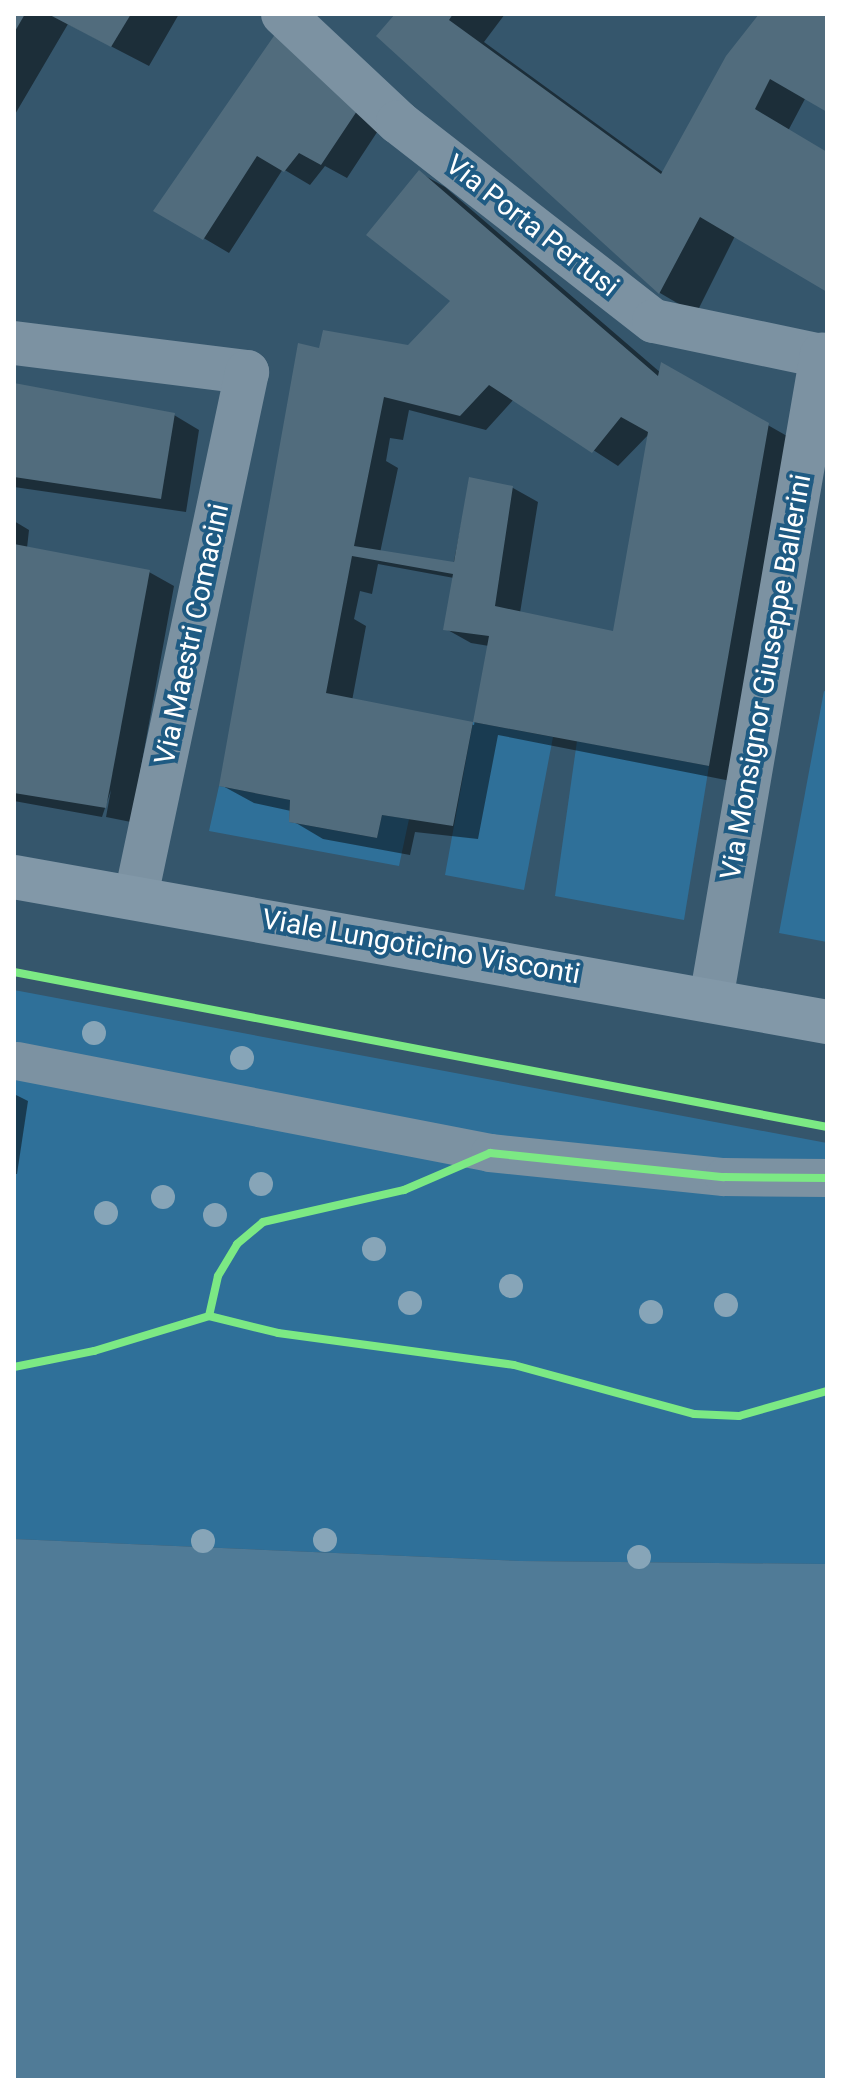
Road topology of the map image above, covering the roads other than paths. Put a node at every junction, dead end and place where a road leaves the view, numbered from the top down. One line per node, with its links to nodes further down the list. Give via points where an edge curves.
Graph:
1 (283, 14): 3 (street, Via Porta Pertusi, via 398,122 654,321)
2 (14, 343): 5 (street, Via Maestri Comacini, via 247,372)
3 (825, 356): 6 (street, Via Monsignor Giuseppe Ballerini)
4 (14, 877): 5 (main road, Viale Lungoticino Visconti)
5 (136, 896): 6 (main road, Viale Lungoticino Visconti)
6 (711, 1000): 7 (main road, Viale Lungoticino Visconti)
7 (827, 1022)
8 (17, 1061): 9 (lane, via 490,1153 724,1177)
9 (827, 1178)

